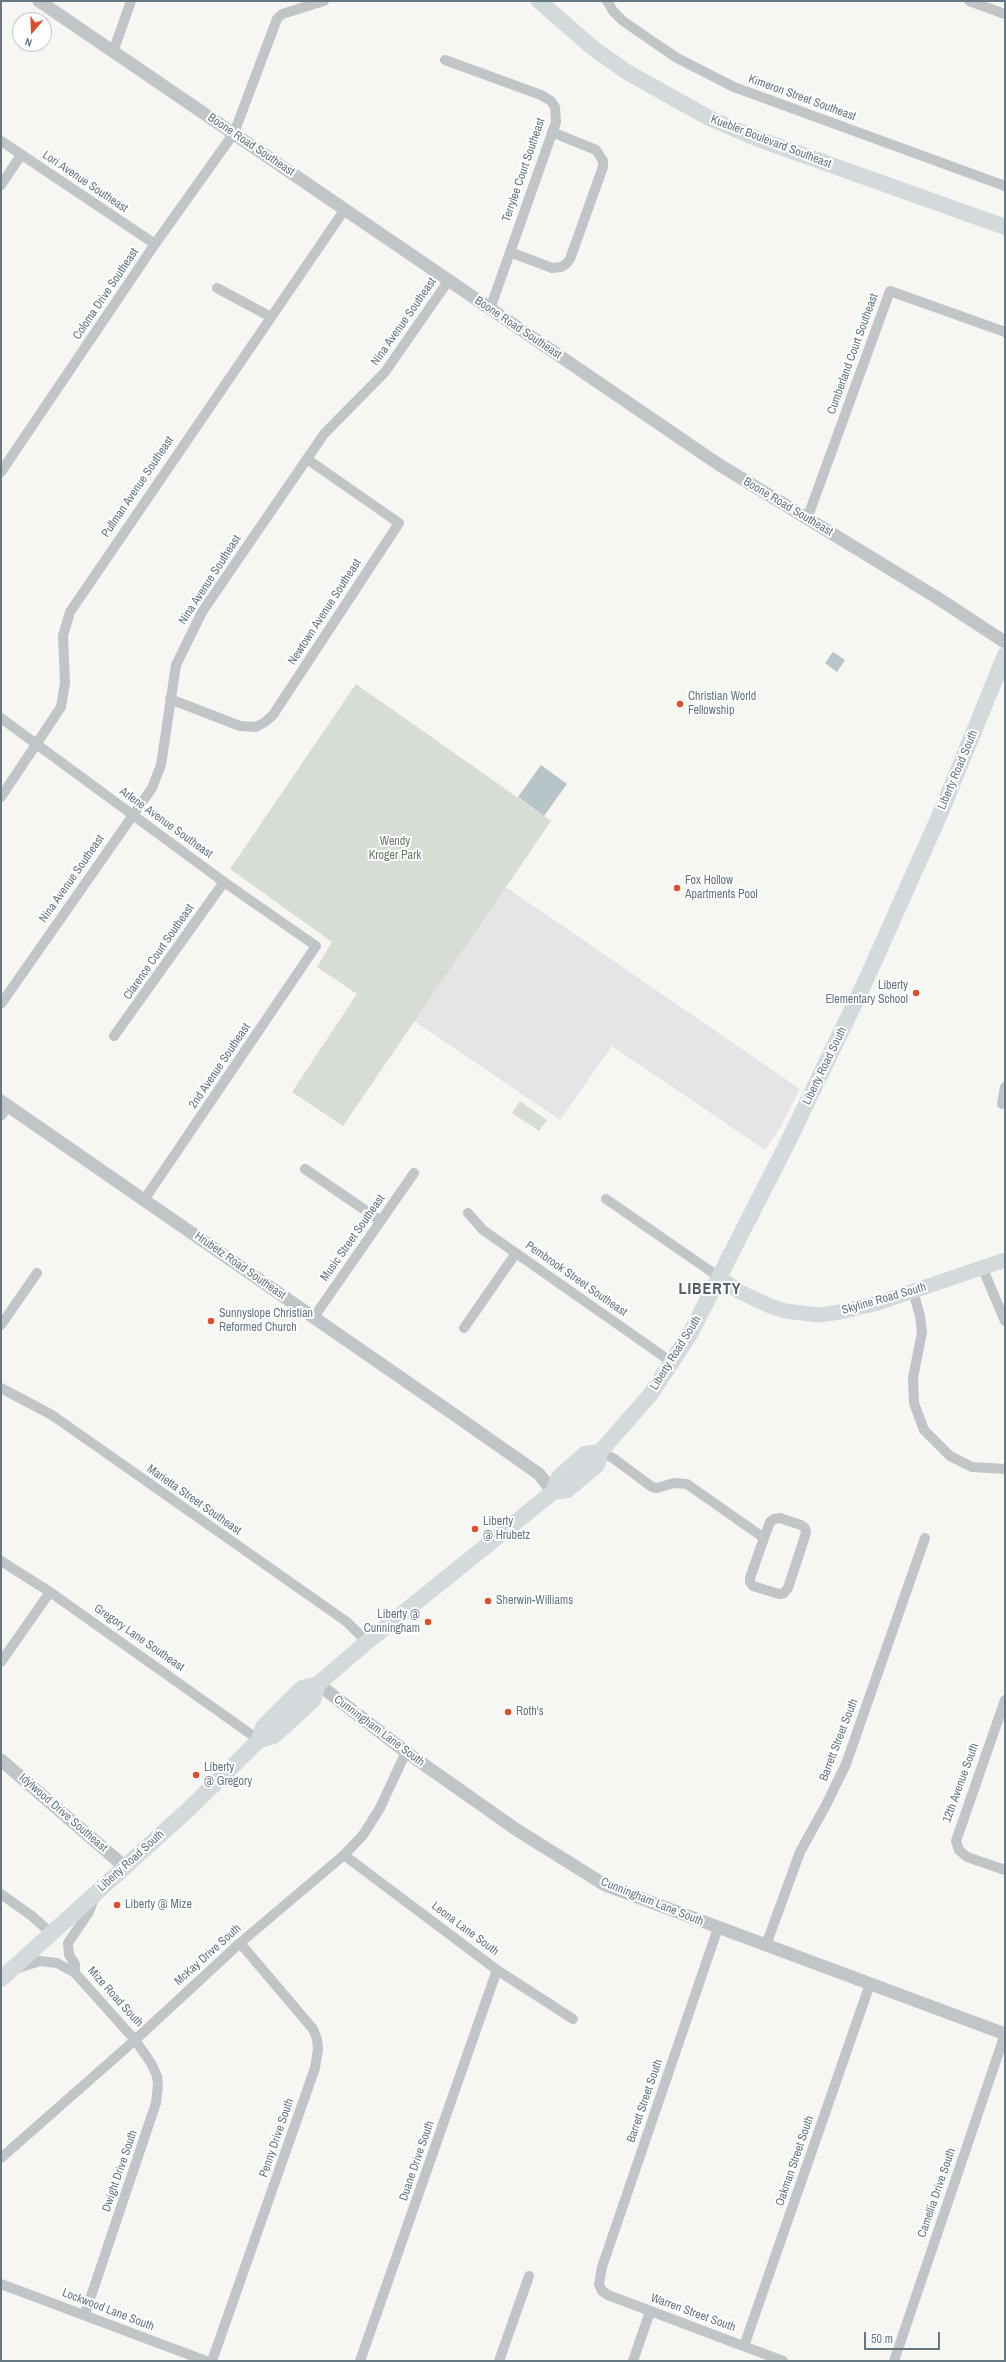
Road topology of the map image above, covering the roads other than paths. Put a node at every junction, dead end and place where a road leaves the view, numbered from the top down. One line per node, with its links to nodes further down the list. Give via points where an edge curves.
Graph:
1 (40, 1): 8 (street, Boone Road Southeast)
2 (131, 1): 8 (street)
3 (324, 1): 11 (street, Coloma Drive Southeast, via 282,14 277,19)
4 (539, 1): 17 (main road, Kuebler Boulevard Southeast, via 593,48 626,72 710,118 758,139)
5 (969, 1): 7 (street)
6 (607, 2): 15 (street, Kimeron Street Southeast, via 623,20 652,41 695,68 734,87)
7 (1005, 14)
8 (113, 52): 11 (street, Boone Road Southeast)
9 (445, 60): 10 (street, Terrylee Court Southeast, via 551,101 556,114)
10 (552, 132): 19 (street, Terrylee Court Southeast); 19 (street, via 596,150 603,160 603,167 566,264 552,268)
11 (234, 133): 16 (street, Boone Road Southeast); 18 (street, Coloma Drive Southeast)
12 (1, 141): 13 (street, Lori Avenue Southeast)
13 (21, 155): 14 (street); 18 (street, Lori Avenue Southeast)
14 (1, 185)
15 (1005, 186)
16 (345, 209): 20 (street, Boone Road Southeast); 23 (street, Pullman Avenue Southeast)
17 (1005, 227)
18 (155, 244): 26 (street, Coloma Drive Southeast)
19 (510, 252): 22 (street, Terrylee Court Southeast)
20 (449, 280): 22 (street, Boone Road Southeast); 25 (street, Nina Avenue Southeast, via 385,372 324,434)
21 (217, 288): 23 (street)
22 (490, 309): 27 (street, Boone Road Southeast, via 718,464)
23 (271, 317): 32 (street, Pullman Avenue Southeast, via 70,612 63,636 65,693 61,707)
24 (1005, 332): 27 (street, Cumberland Court Southeast, via 890,290)
25 (307, 459): 30 (street, Nina Avenue Southeast, via 193,626 176,665); 30 (street, Newtown Avenue Southeast, via 399,523 273,714 265,722 256,727 240,726)
26 (1, 472)
27 (807, 519): 28 (street, Boone Road Southeast)
28 (1005, 642)
29 (1005, 655): 52 (main road, Liberty Road South, via 935,825 865,982)
30 (170, 699): 34 (street, Nina Avenue Southeast, via 161,765 152,788)
31 (1, 718): 32 (street, Arlene Avenue Southeast)
32 (38, 746): 33 (street, Pullman Avenue Southeast); 34 (street, Arlene Avenue Southeast)
33 (1, 797)
34 (133, 814): 35 (street, Arlene Avenue Southeast); 37 (street, Nina Avenue Southeast)
35 (224, 882): 36 (street, Arlene Avenue Southeast); 38 (street, Clarence Court Southeast)
36 (316, 946): 44 (street, 2nd Avenue Southeast)
37 (1, 1004)
38 (114, 1036)
39 (1005, 1087): 40 (street)
40 (1002, 1104)
41 (3, 1108): 44 (street, Hrubetz Road Southeast)
42 (305, 1169): 47 (street)
43 (414, 1173): 47 (street, Music Street Southeast)
44 (144, 1200): 54 (street, Hrubetz Road Southeast)
45 (606, 1200): 52 (street)
46 (468, 1213): 48 (street, Pembrook Street Southeast, via 483,1230)
47 (381, 1221): 54 (street, Music Street Southeast)
48 (516, 1253): 57 (street); 58 (street, Pembrook Street Southeast)
49 (1005, 1260): 50 (main road, Skyline Road South)
50 (982, 1267): 53 (main road, Skyline Road South); 55 (street)
51 (37, 1273): 56 (street)
52 (719, 1277): 53 (main road, Skyline Road South, via 740,1292 770,1306 805,1314 840,1312); 58 (main road, Liberty Road South)
53 (913, 1291): 61 (street, via 922,1332 913,1378 914,1403 924,1430 950,1456 972,1466)
54 (314, 1317): 62 (street, Hrubetz Road Southeast, via 539,1474)
55 (1005, 1321)
56 (1, 1325)
57 (464, 1328)
58 (673, 1364): 60 (main road, Liberty Road South, via 639,1410)
59 (1, 1388): 67 (street, Marietta Street Southeast, via 58,1420 347,1622)
60 (600, 1452): 62 (main road, Liberty Road South, via 586,1454 580,1458 558,1477); 63 (street, via 613,1458 652,1487 657,1488 674,1482 687,1484)
61 (1005, 1469)
62 (553, 1492): 67 (main road, Liberty Road South)
63 (764, 1538): 63 (street, via 750,1582 753,1586 779,1594 784,1593 788,1588 806,1533 805,1528 780,1518 774,1519 770,1522)
64 (925, 1538): 82 (street, Barrett Street South, via 846,1764 800,1852)
65 (1, 1561): 66 (street, Gregory Lane Southeast)
66 (50, 1592): 68 (street); 71 (street, Gregory Lane Southeast)
67 (366, 1642): 69 (main road, Liberty Road South)
68 (1, 1662)
69 (318, 1684): 71 (main road, Liberty Road South, via 302,1688 263,1727); 72 (street, Cunningham Lane South)
70 (1005, 1700): 76 (street, 12th Avenue South, via 956,1841 959,1850 967,1857)
71 (259, 1740): 75 (main road, Liberty Road South)
72 (406, 1752): 74 (street, McKay Drive South, via 380,1808 363,1835); 79 (street, Cunningham Lane South, via 585,1874 627,1894)
73 (1, 1760): 75 (street, Idylwood Drive Southeast)
74 (344, 1855): 81 (street, McKay Drive South); 83 (street, Leona Lane South)
75 (125, 1867): 78 (main road, Liberty Road South)
76 (1005, 1870)
77 (1, 1894): 80 (street)
78 (95, 1894): 80 (main road, Liberty Road South); 84 (street, Mize Road South, via 89,1912 68,1942)
79 (718, 1928): 82 (street, Cunningham Lane South); 93 (street, Barrett Street South)
80 (51, 1933): 85 (main road, Liberty Road South)
81 (240, 1943): 89 (street, McKay Drive South); 99 (street, Penny Drive South, via 312,2028 317,2038 318,2049 315,2068)
82 (766, 1946): 86 (street, Cunningham Lane South)
83 (497, 1970): 87 (street, Leona Lane South); 100 (street, Duane Drive South)
84 (75, 1973): 85 (street, Mize Road South, via 57,1963 40,1962); 89 (street, Mize Road South)
85 (6, 1975)
86 (870, 1984): 88 (street, Cunningham Lane South); 96 (street, Oakman Street South)
87 (573, 2019)
88 (1005, 2034): 104 (street, Camellia Drive South)
89 (135, 2040): 90 (street, McKay Drive South); 95 (street, Dwight Drive South, via 157,2076 158,2095)
90 (1, 2158)
91 (528, 2276): 101 (street)
92 (1, 2284): 95 (street, Lockwood Lane South)
93 (598, 2284): 94 (street, Warren Street South, via 608,2295)
94 (650, 2312): 96 (street, Warren Street South); 102 (street)
95 (85, 2314): 98 (street, Lockwood Lane South)
96 (744, 2346): 97 (street, Warren Street South)
97 (772, 2359): 103 (street, Warren Street South)
98 (206, 2361)
99 (212, 2361)
100 (360, 2361)
101 (499, 2361)
102 (633, 2361)
103 (783, 2361)
104 (894, 2361)

